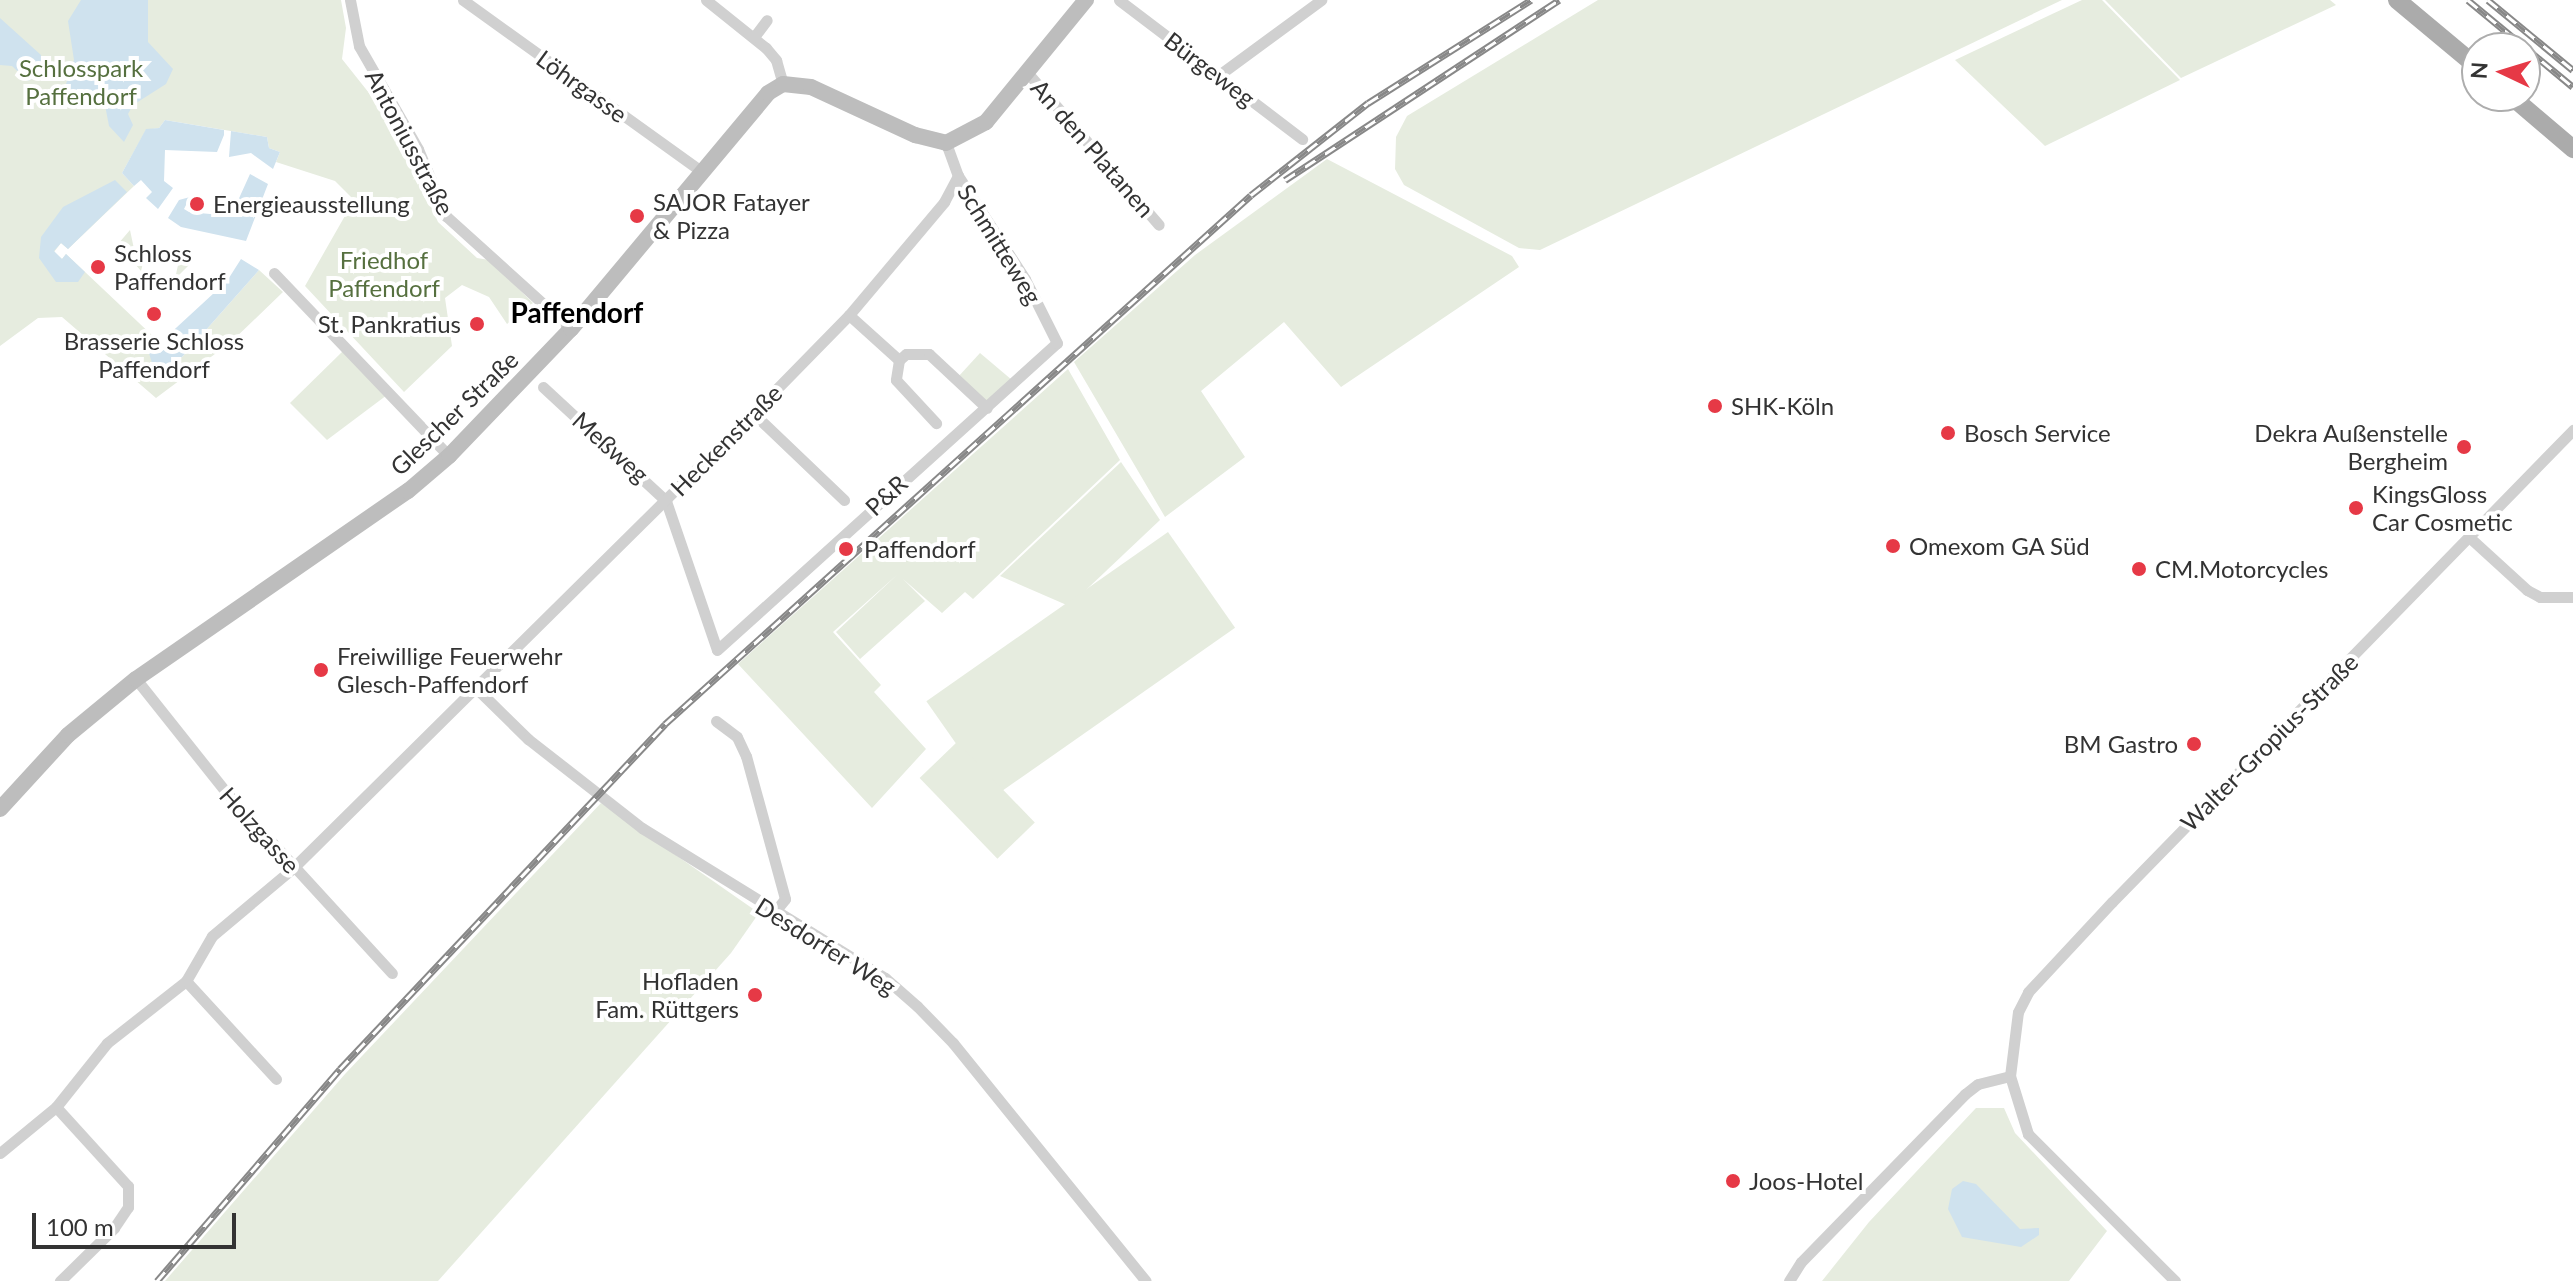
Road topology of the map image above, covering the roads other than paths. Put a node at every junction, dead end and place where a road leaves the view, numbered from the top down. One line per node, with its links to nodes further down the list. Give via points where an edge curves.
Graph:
1 (350, 0): 23 (street, Antoniusstraße, via 359,46 418,149 446,216)
2 (463, 0): 18 (street, Löhrgasse)
3 (706, 0): 9 (street)
4 (1086, 0): 11 (street)
5 (1119, 0): 12 (street, Bürgeweg)
6 (1321, 0): 12 (street)
7 (2397, 0): 10 (main road)
8 (767, 20): 9 (street)
9 (754, 37): 13 (street, via 776,60)
10 (2461, 54)
11 (1026, 71): 16 (street, via 986,122); 20 (street, An den Platanen)
12 (1219, 75): 15 (street, Bürgeweg)
13 (783, 84): 16 (street, via 811,87 923,139); 18 (street, Glescher Straße, via 768,93)
14 (2530, 112): 17 (main road)
15 (1302, 139)
16 (946, 143): 19 (street, Schmitteweg)
17 (2573, 149)
18 (701, 171): 23 (street, Glescher Straße)
19 (958, 176): 22 (street, Heckenstraße, via 944,202); 24 (street, Schmitteweg, via 1017,267)
20 (1159, 225)
21 (274, 273): 31 (street)
22 (849, 315): 25 (street); 28 (street, Heckenstraße)
23 (571, 329): 31 (street, Glescher Straße)
24 (1057, 343): 27 (street, P&R)
25 (899, 360): 27 (street, via 906,354 929,354); 29 (street, via 896,380)
26 (543, 387): 33 (street, Meßweg)
27 (987, 408): 36 (street, P&R)
28 (753, 413): 32 (street); 33 (street, Heckenstraße)
29 (936, 423)
30 (2573, 430): 34 (street, Walter-Gropius-Straße)
31 (449, 456): 37 (street, Glescher Straße, via 408,491)
32 (844, 500)
33 (666, 501): 36 (street, Meßweg); 38 (street, Heckenstraße)
34 (2469, 537): 35 (street, via 2527,590 2540,597); 45 (street, Walter-Gropius-Straße, via 2028,992 2011,1035)
35 (2573, 597)
36 (717, 650)
37 (136, 679): 40 (street, Glescher Straße, via 68,735); 41 (street, Holzgasse)
38 (474, 686): 41 (street, Heckenstraße); 42 (street, Desdorfer Weg, via 528,739 598,794)
39 (716, 721): 42 (street, via 737,737 746,756 785,899)
40 (0, 809)
41 (293, 868): 43 (street, Holzgasse); 44 (street, Heckenstraße, via 212,936)
42 (773, 914): 50 (street, Desdorfer Weg, via 885,978 917,1006)
43 (392, 973)
44 (186, 981): 46 (street); 47 (street, Heckenstraße, via 107,1043)
45 (2010, 1076): 51 (street, via 1978,1084 1965,1094 1801,1262); 52 (street, Walter-Gropius-Straße, via 2019,1115 2041,1152)
46 (276, 1079)
47 (56, 1107): 48 (street, Heckenstraße); 49 (street, via 128,1186 128,1207 114,1228)
48 (0, 1153)
49 (60, 1281)
50 (1146, 1281)
51 (1789, 1281)
52 (2175, 1281)

